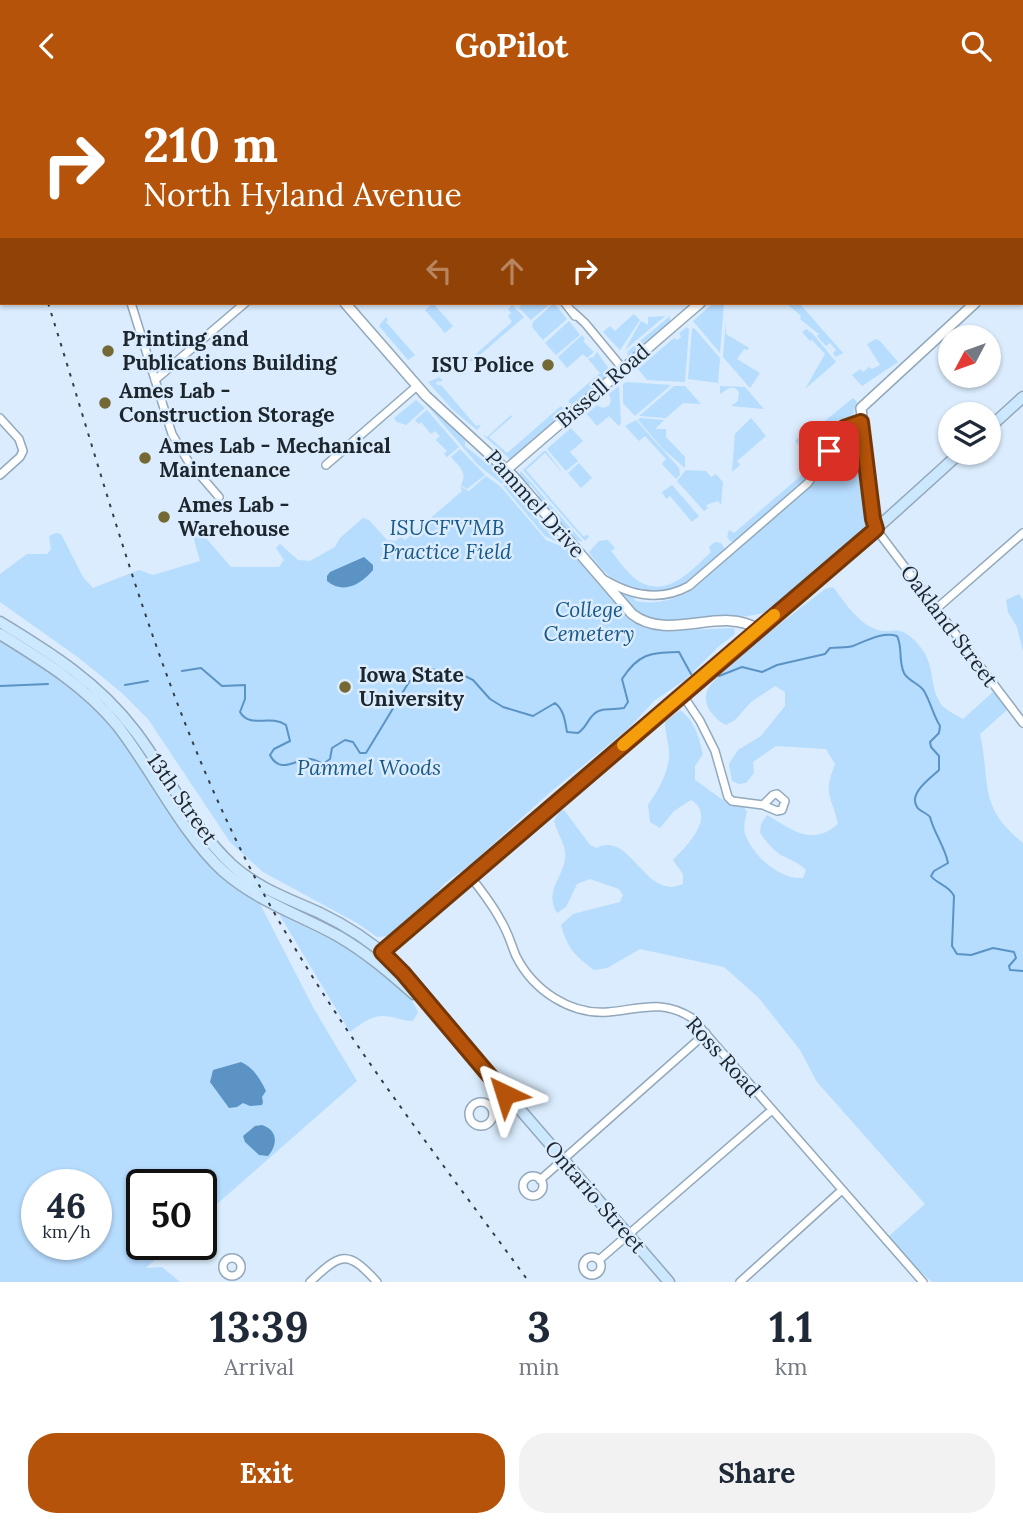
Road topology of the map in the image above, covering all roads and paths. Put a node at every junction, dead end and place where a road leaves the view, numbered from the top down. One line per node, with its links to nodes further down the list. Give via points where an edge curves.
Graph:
1 (132, 305): 8 (street)
2 (243, 305): 8 (street)
3 (347, 305): 9 (street, Pammel Drive)
4 (567, 305): 7 (street)
5 (698, 305): 7 (street, Bissell Road)
6 (973, 305): 13 (street, via 864,405)
7 (623, 369): 16 (street, Bissell Road)
8 (155, 380): 18 (street, via 176,442)
9 (417, 386): 14 (street); 16 (street, Pammel Drive)
10 (1023, 397): 11 (main road)
11 (1001, 417)
12 (0, 418): 17 (street, via 19,439 23,451)
13 (861, 422): 19 (street); 21 (street, via 844,428 808,483 689,586 667,595 637,594)
14 (326, 465)
15 (947, 465): 19 (main road)
16 (506, 470): 21 (street, Pammel Drive)
17 (0, 475)
18 (219, 497)
19 (876, 529): 22 (street, Oakland Street); 24 (main road)
20 (1023, 533): 22 (street)
21 (598, 576): 24 (street, Pammel Drive, via 632,614 647,622 676,625 741,620)
22 (936, 609): 27 (street, Oakland Street)
23 (0, 622): 30 (main road, 13th Street, via 72,668 111,703 231,865 258,885 334,921)
24 (758, 629): 26 (main road)
25 (0, 634): 30 (main road, 13th Street, via 76,684 104,711 224,872 253,893)
26 (682, 694): 28 (street, via 715,751 727,797); 29 (main road)
27 (1023, 723)
28 (763, 805)
29 (470, 876): 30 (main road); 31 (street, Ross Road, via 502,921 521,964 548,994 572,1008 594,1012 671,1008 692,1018)
30 (378, 956): 32 (main road, Ontario Street, via 403,973)
31 (706, 1033): 34 (street, Ross Road); 35 (street)
32 (505, 1094): 33 (street); 35 (main road, Ontario Street)
33 (491, 1107)
34 (772, 1110): 37 (street, Ross Road); 38 (street)
35 (563, 1160): 36 (street); 38 (main road, Ontario Street)
36 (540, 1180)
37 (842, 1191): 41 (street, Ross Road); 46 (street)
38 (628, 1235): 39 (street); 45 (main road, Ontario Street)
39 (599, 1261)
40 (239, 1274): 42 (street)
41 (916, 1280)
42 (247, 1282)
43 (310, 1282): 44 (street, via 334,1260 343,1258 362,1265)
44 (377, 1282)
45 (669, 1282)
46 (740, 1282)

